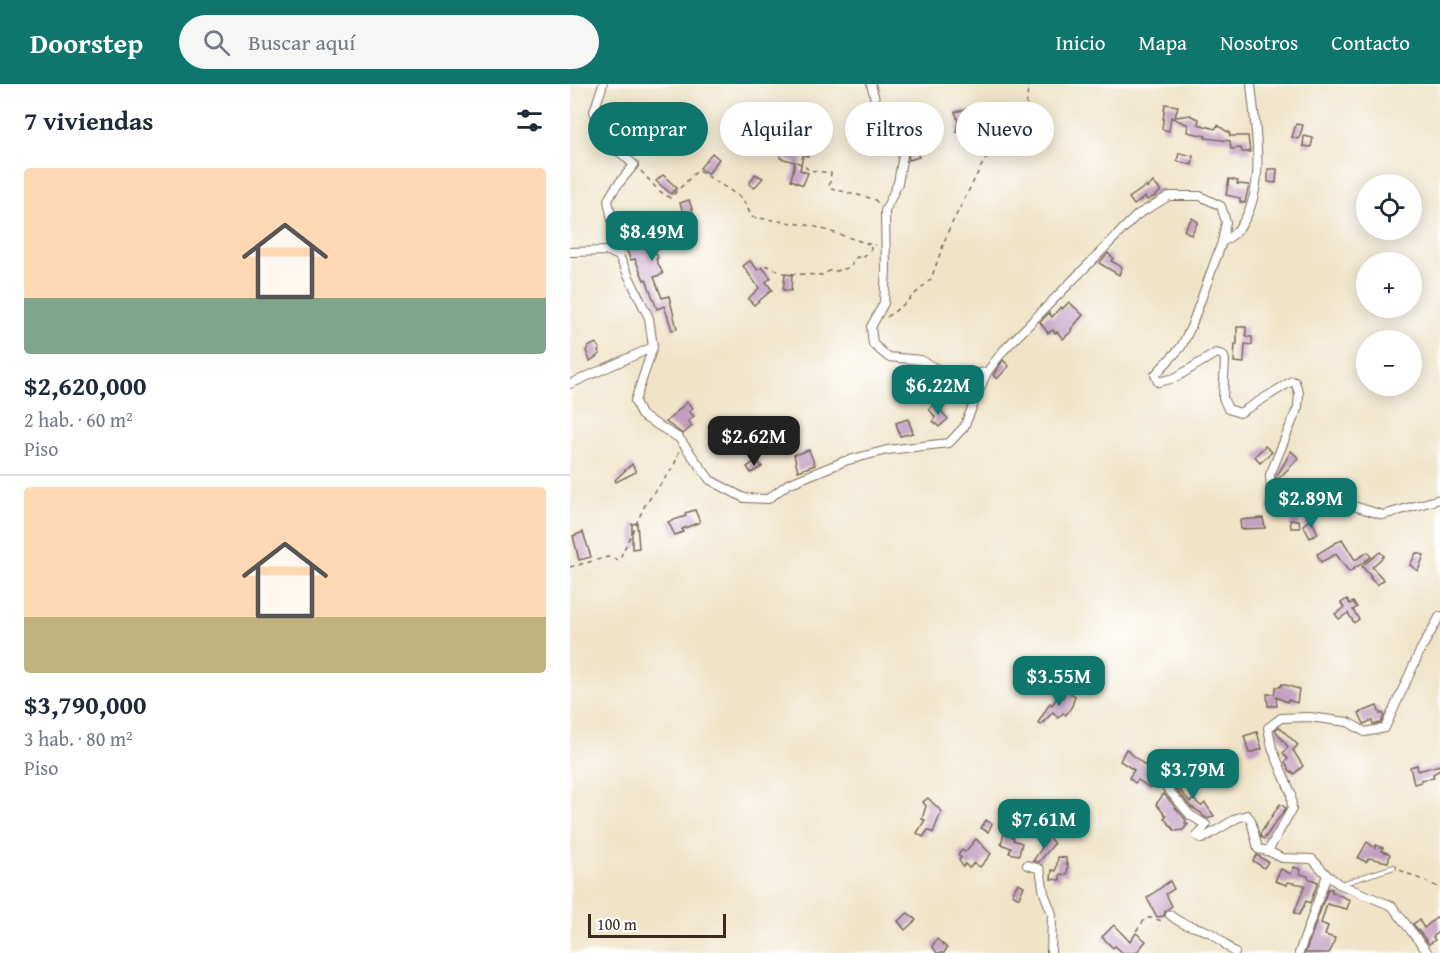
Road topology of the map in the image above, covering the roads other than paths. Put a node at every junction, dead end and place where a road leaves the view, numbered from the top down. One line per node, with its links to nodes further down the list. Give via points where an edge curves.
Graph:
1 (603, 84): 6 (street, via 594,111 602,145 621,153 634,165 608,200)
2 (871, 84): 8 (street, via 880,118 903,155 898,183 885,211 884,303 871,327 873,344 888,357 921,360 951,377)
3 (1251, 84): 4 (street, via 1257,189 1236,232)
4 (1222, 242): 8 (street, via 1226,222 1221,206 1200,196 1169,196 1137,214 1002,351); 10 (street, via 1191,327 1181,347 1155,375 1158,382 1174,378 1216,353 1226,360 1223,398 1228,409 1240,413 1295,382 1298,407 1270,475 1271,489 1279,496 1318,495 1383,515)
5 (570, 252): 6 (street, via 608,251)
6 (619, 256): 7 (street, via 649,318)
7 (653, 346): 8 (street, via 635,401 641,415 679,438 710,480 744,498 768,499 788,484 845,461 887,450 950,443 964,427); 9 (street)
8 (987, 372)
9 (570, 384)
10 (1440, 499)
11 (1440, 616): 13 (street, via 1384,728 1365,732 1348,722 1309,717 1281,718 1268,728 1291,793 1292,809)
12 (1155, 774): 13 (street, via 1190,815 1206,825 1197,836 1202,840 1246,815 1251,820 1258,849)
13 (1268, 851): 16 (street, via 1282,858 1311,859)
14 (1027, 864): 19 (street, via 1040,869 1052,914)
15 (1394, 867): 17 (lane)
16 (1327, 875): 17 (street); 21 (street)
17 (1339, 884): 22 (street, via 1392,906)
18 (1170, 915): 20 (street, via 1179,923 1212,933)
19 (1051, 953)
20 (1235, 953)
21 (1299, 953)
22 (1428, 953)

